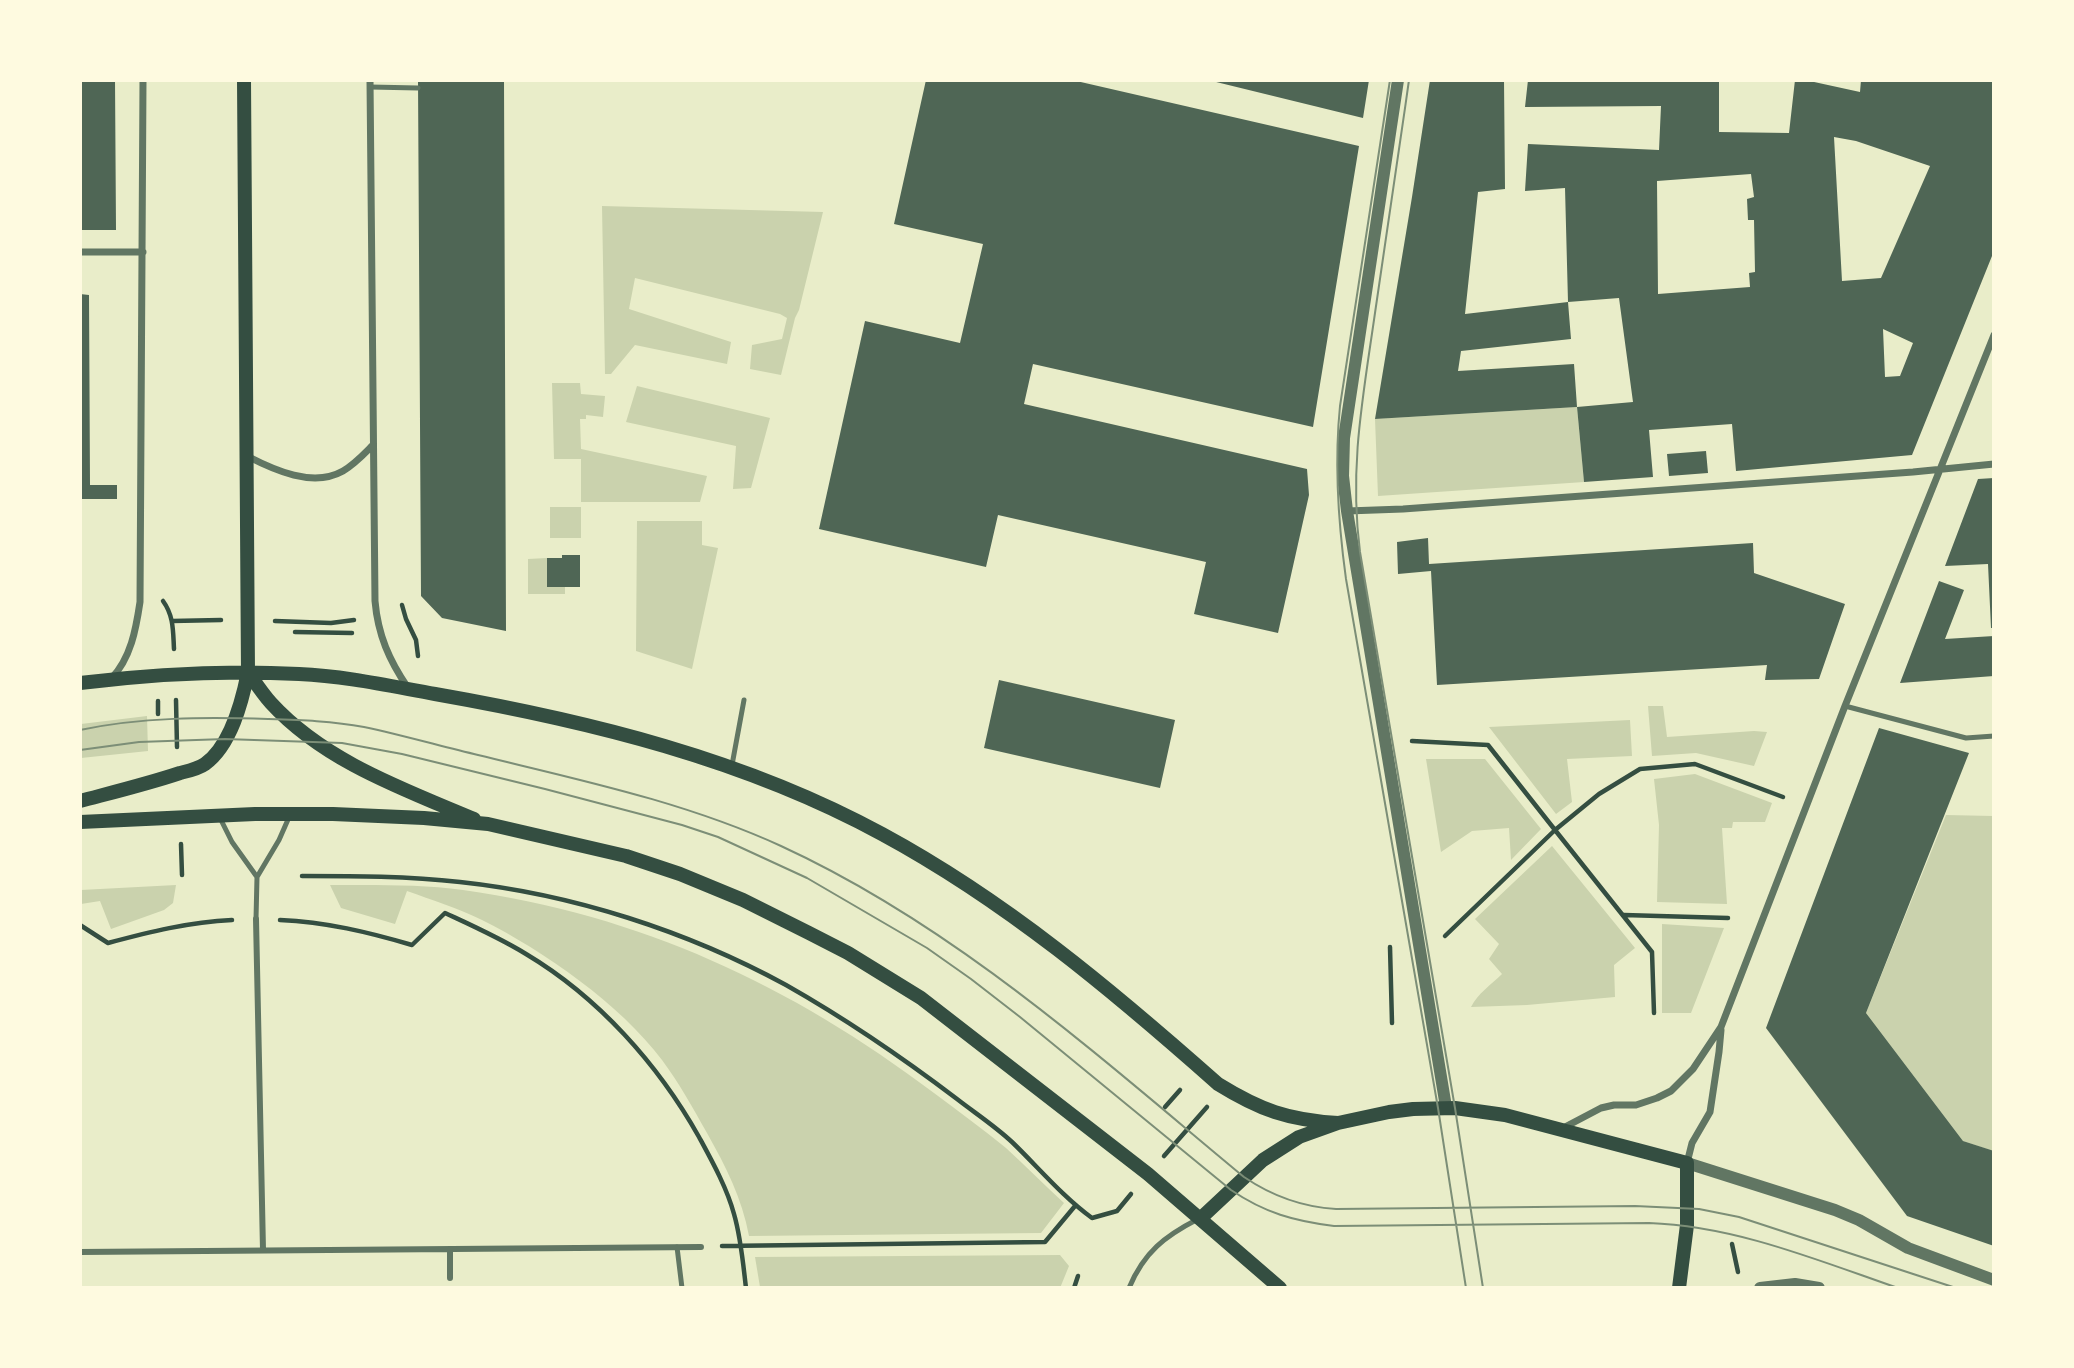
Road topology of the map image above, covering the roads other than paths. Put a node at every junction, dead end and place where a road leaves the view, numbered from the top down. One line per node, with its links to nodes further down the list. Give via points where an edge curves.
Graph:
1 (143, 80): 6 (street)
2 (244, 80): 10 (main road)
3 (1398, 80): 13 (street, via 1344,438)
4 (370, 84): 5 (lane); 9 (street)
5 (418, 88)
6 (143, 252): 7 (street); 15 (street, via 140,602 128,654)
7 (80, 253)
8 (1993, 335): 12 (street)
9 (373, 445): 10 (street, via 355,463 326,476 283,473); 17 (street, via 377,615 388,655)
10 (247, 456): 14 (main road)
11 (1993, 464): 12 (street)
12 (1940, 469): 13 (street); 19 (street)
13 (1346, 511): 30 (street)
14 (248, 672): 15 (main road); 17 (main road, via 329,676); 22 (main road, via 236,718 207,762 161,780); 26 (main road, via 288,720 342,759)
15 (111, 679): 16 (main road)
16 (80, 683)
17 (408, 689): 21 (main road, via 590,726)
18 (744, 700): 21 (lane)
19 (1844, 706): 20 (lane, via 1966,738); 29 (street)
20 (1993, 736)
21 (731, 768): 31 (main road, via 845,815 960,880 1067,956 1224,1087 1247,1101 1278,1114)
22 (80, 801)
23 (290, 815): 24 (main road); 26 (main road, via 401,816); 27 (lane)
24 (218, 816): 25 (main road); 27 (lane)
25 (80, 822)
26 (488, 824): 34 (main road, via 625,856 680,874 778,916 848,953 921,998)
27 (257, 877): 28 (lane)
28 (256, 919): 38 (street)
29 (1721, 1027): 32 (street, via 1693,1069 1671,1091 1636,1105 1601,1108); 33 (street, via 1710,1112 1692,1143)
30 (1446, 1107): 31 (main road, via 1389,1112); 32 (main road)
31 (1338, 1124): 34 (main road, via 1299,1137 1267,1156)
32 (1560, 1129): 33 (main road)
33 (1687, 1163): 41 (street, via 1826,1207 1908,1248); 46 (main road, via 1687,1225)
34 (1201, 1218): 44 (lane, via 1154,1248); 45 (main road)
35 (677, 1247): 36 (street); 37 (street); 43 (lane)
36 (701, 1247)
37 (450, 1249): 38 (street); 40 (street)
38 (263, 1250): 39 (street)
39 (80, 1252)
40 (450, 1278): 42 (lane)
41 (1993, 1280)
42 (450, 1287)
43 (682, 1287)
44 (1129, 1287)
45 (1280, 1287)
46 (1679, 1287)
47 (1760, 1287): 48 (street)
48 (1815, 1287)

